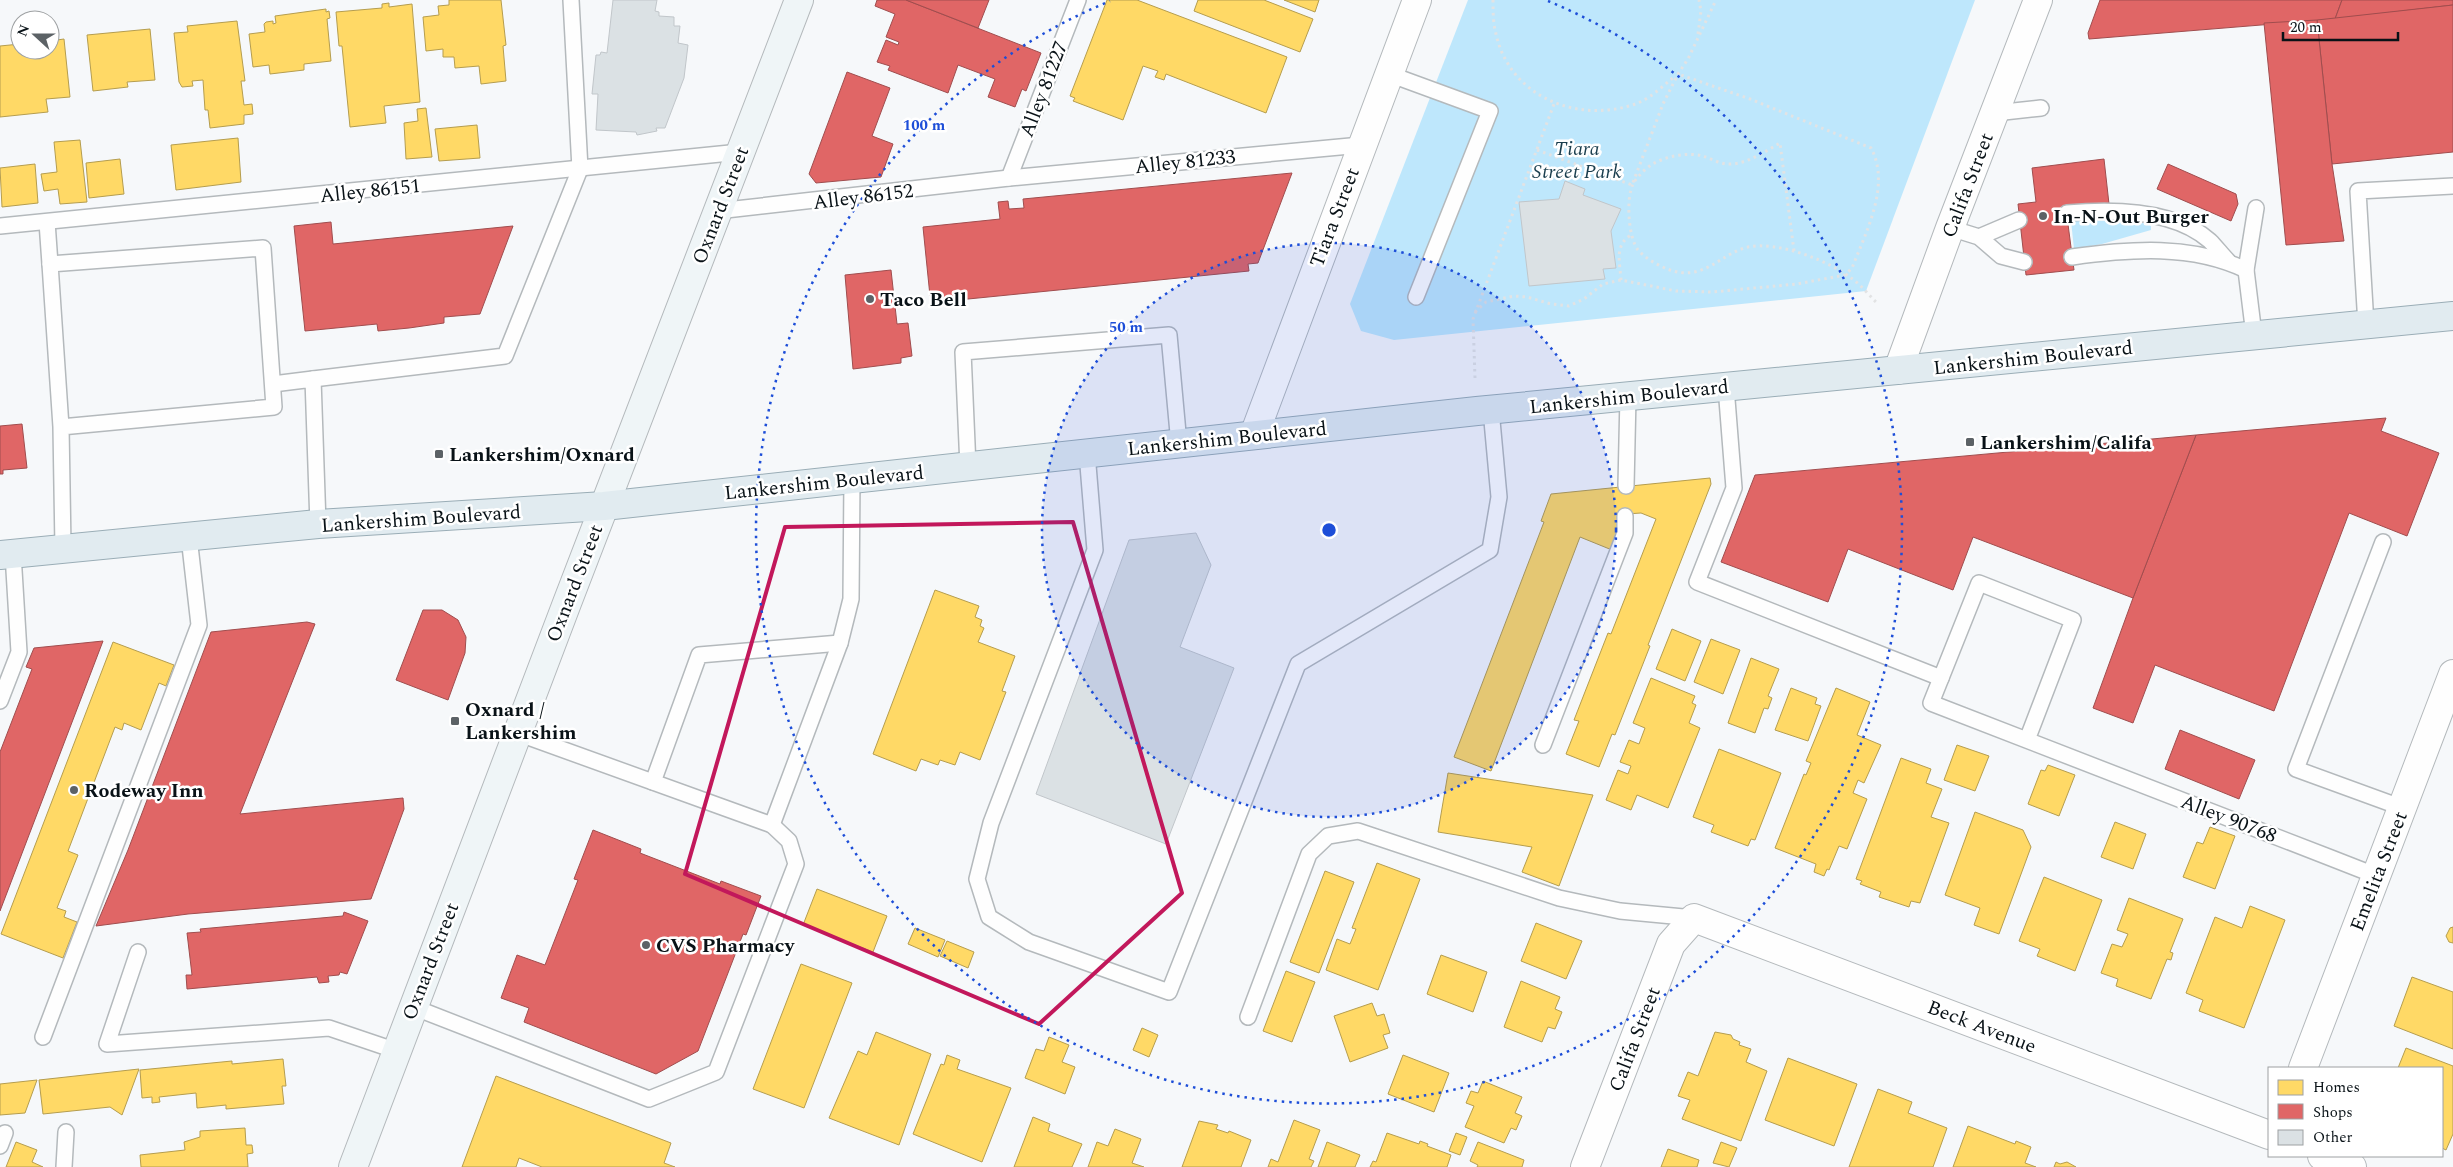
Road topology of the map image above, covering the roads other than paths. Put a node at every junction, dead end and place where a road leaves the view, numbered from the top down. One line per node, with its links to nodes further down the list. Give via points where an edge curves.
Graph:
1 (571, 0): 11 (lane)
2 (799, 0): 10 (main road, Oxnard Street)
3 (1078, 0): 12 (lane, Alley 81227)
4 (1417, 0): 6 (street, Tiara Street)
5 (2038, 0): 8 (street, Califa Street)
6 (1389, 74): 9 (street, Tiara Street); 27 (lane, via 1490,112)
7 (2041, 108): 8 (lane)
8 (1995, 112): 20 (street, Califa Street)
9 (1361, 145): 12 (lane, Alley 81233); 38 (street, Tiara Street)
10 (740, 152): 11 (lane, Alley 86151); 15 (main road, Oxnard Street)
11 (580, 169): 18 (lane, Alley 86151); 32 (lane, via 505,356)
12 (1009, 178): 15 (lane, Alley 86152)
13 (2453, 186): 29 (lane, via 2358,191)
14 (2256, 208): 26 (lane)
15 (717, 211): 44 (main road, Oxnard Street)
16 (2067, 213): 23 (lane, via 2101,210 2150,214 2189,227 2210,241)
17 (2020, 220): 21 (lane)
18 (47, 222): 19 (lane, Alley 86151); 25 (lane)
19 (0, 226)
20 (1950, 228): 21 (lane); 31 (street, Califa Street)
21 (1979, 237): 24 (lane, via 2001,256)
22 (2072, 257): 23 (lane, via 2153,249)
23 (2228, 261): 26 (lane)
24 (2024, 262)
25 (50, 264): 33 (lane, via 263,248); 37 (lane)
26 (2246, 270): 30 (lane)
27 (1416, 297)
28 (2453, 316): 29 (main road, Lankershim Boulevard)
29 (2366, 324): 30 (main road, Lankershim Boulevard)
30 (2254, 335): 31 (main road, Lankershim Boulevard)
31 (1898, 370): 34 (main road, Lankershim Boulevard)
32 (313, 379): 33 (lane); 46 (lane)
33 (273, 384): 37 (lane, via 274,407)
34 (1726, 387): 35 (main road, Lankershim Boulevard); 53 (lane, via 1734,488 1697,582)
35 (1628, 396): 36 (main road, Lankershim Boulevard); 43 (lane)
36 (1484, 411): 38 (main road, Lankershim Boulevard); 40 (lane, via 1500,497 1490,550 1298,664 1169,992 1029,942 989,917 977,879 991,824 1095,550)
37 (61, 427): 49 (lane)
38 (1254, 435): 39 (main road, Lankershim Boulevard)
39 (1179, 444): 40 (main road, Lankershim Boulevard); 41 (lane, via 1169,335 963,352)
40 (1087, 454): 41 (main road, Lankershim Boulevard)
41 (968, 467): 42 (main road, Lankershim Boulevard)
42 (852, 479): 44 (main road, Lankershim Boulevard); 51 (lane, via 851,599)
43 (1626, 486)
44 (604, 506): 46 (main road, Lankershim Boulevard); 55 (main road, Oxnard Street)
45 (1625, 516): 57 (lane, via 1624,534)
46 (318, 524): 47 (main road, Lankershim Boulevard)
47 (189, 537): 49 (main road, Lankershim Boulevard); 66 (lane, via 198,625)
48 (2383, 542): 59 (lane, via 2296,768)
49 (63, 548): 50 (main road, Lankershim Boulevard)
50 (7, 554): 54 (lane, via 20,652)
51 (840, 643): 58 (lane, via 699,655); 60 (lane)
52 (2453, 674): 59 (street, Emelita Street)
53 (1941, 678): 56 (lane, Alley 90768, via 1932,703); 56 (lane, via 1979,583 2073,620)
54 (0, 701)
55 (518, 733): 58 (lane); 64 (main road, Oxnard Street)
56 (2027, 740): 61 (lane, Alley 90768)
57 (1544, 745)
58 (653, 782): 60 (lane)
59 (2403, 808): 61 (street, Emelita Street)
60 (772, 825): 64 (lane, via 789,841 796,864 716,1072 650,1099)
61 (2376, 876): 68 (street, Emelita Street)
62 (1694, 918): 65 (lane, via 1620,911 1559,898 1358,831 1328,836 1309,854); 70 (street, Beck Avenue); 74 (street, Califa Street, via 1671,944)
63 (138, 952): 67 (lane, via 107,1044 329,1028)
64 (413, 1008): 67 (main road, Oxnard Street)
65 (1248, 1017)
66 (43, 1037)
67 (398, 1051): 73 (main road, Oxnard Street)
68 (2303, 1067)
69 (66, 1132): 72 (lane)
70 (2268, 1135)
71 (2325, 1157): 75 (street)
72 (64, 1167)
73 (353, 1167)
74 (1585, 1167)
75 (2352, 1167)

